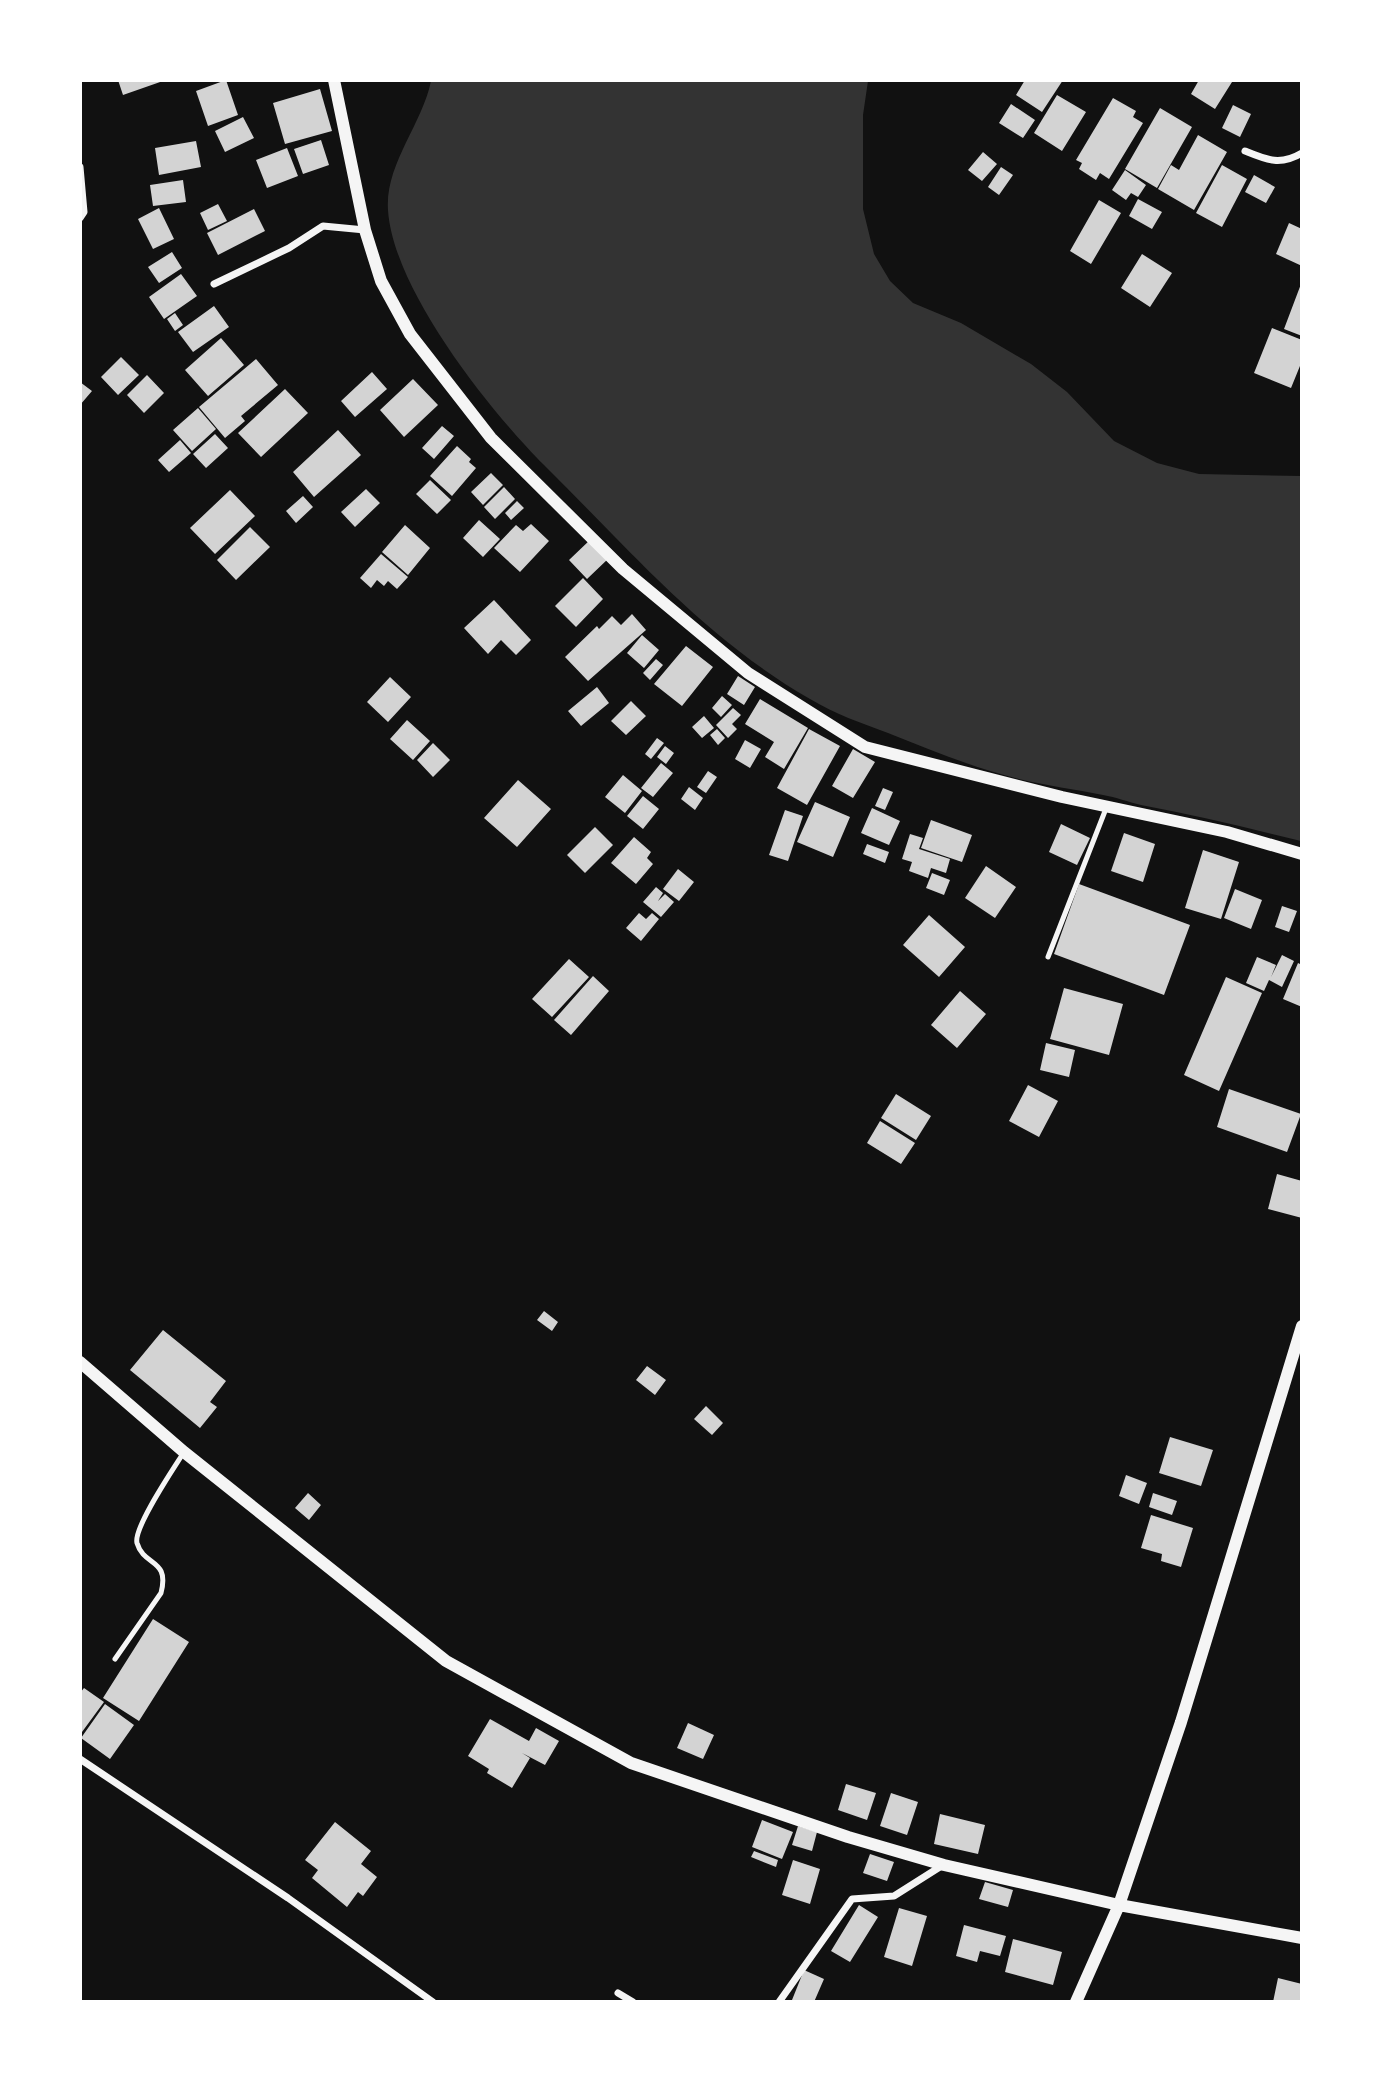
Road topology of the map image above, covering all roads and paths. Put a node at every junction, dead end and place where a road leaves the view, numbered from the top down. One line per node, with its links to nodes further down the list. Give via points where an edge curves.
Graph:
1 (334, 80): 6 (street)
2 (1245, 152): 3 (street, via 1287,162)
3 (1301, 153)
4 (80, 167): 5 (street, via 84,212)
5 (80, 218)
6 (365, 230): 7 (street, via 323,226); 8 (street, via 381,281 410,334 491,438 623,569 748,673 865,747)
7 (214, 284)
8 (1107, 806): 9 (street, via 1227,832); 10 (lane)
9 (1301, 854)
10 (1048, 957)
11 (1301, 1326): 17 (street, via 1181,1721)
12 (80, 1362): 13 (street)
13 (184, 1452): 14 (lane, via 138,1529 142,1551 161,1568 161,1592); 16 (street, via 446,1661 631,1763 848,1837)
14 (115, 1659)
15 (80, 1759): 20 (street)
16 (944, 1864): 17 (street); 22 (street, via 894,1896 852,1899)
17 (1119, 1905): 18 (street); 23 (street)
18 (1301, 1938)
19 (618, 1993): 21 (street)
20 (433, 2001)
21 (633, 2001)
22 (779, 2001)
23 (1076, 2001)

